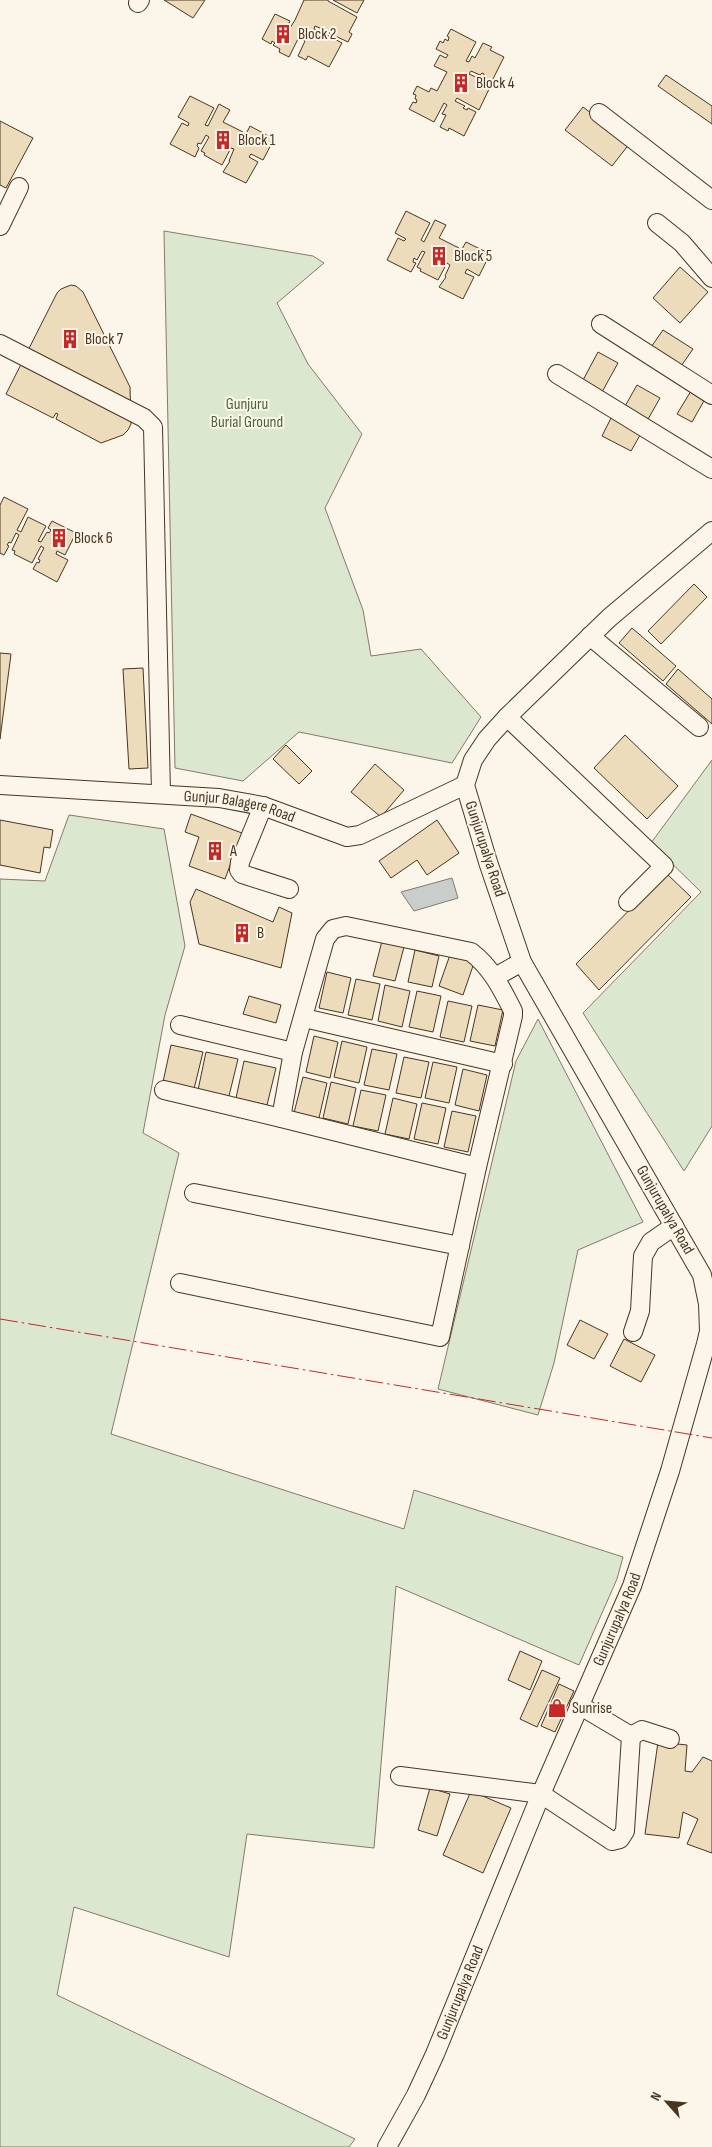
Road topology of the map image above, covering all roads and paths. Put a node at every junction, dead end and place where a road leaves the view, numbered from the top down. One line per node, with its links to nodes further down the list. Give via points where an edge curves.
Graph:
1 (598, 113): 3 (street)
2 (19, 187): 5 (street)
3 (712, 200)
4 (657, 223): 6 (street, via 682,243)
5 (0, 226)
6 (712, 278)
7 (601, 324): 10 (street)
8 (0, 344): 18 (street, via 144,418 153,427)
9 (558, 374): 11 (street)
10 (712, 395)
11 (712, 469)
12 (712, 531): 13 (street, Gunjurupalya Road)
13 (590, 636): 14 (street, Gunjurupalya Road); 15 (street)
14 (507, 717): 17 (street, Gunjurupalya Road, via 487,738 473,760); 21 (street, via 664,866)
15 (699, 727)
16 (0, 785): 18 (street, Gunjur Balagere Road)
17 (464, 785): 19 (street, Gunjur Balagere Road, via 360,835 347,837); 22 (street, Gunjurupalya Road)
18 (161, 794): 19 (street, Gunjur Balagere Road, via 218,798)
19 (263, 806): 20 (street, via 239,870 242,874)
20 (289, 889)
21 (628, 902)
22 (522, 962): 23 (street); 32 (street, Gunjurupalya Road)
23 (495, 977): 24 (street, via 472,952 346,926 333,929 325,939); 27 (street, via 513,1011)
24 (304, 1018): 26 (street); 27 (street)
25 (180, 1025): 26 (street)
26 (293, 1052): 29 (street)
27 (503, 1064): 30 (street)
28 (164, 1090): 29 (street)
29 (281, 1118): 30 (street)
30 (477, 1167): 33 (street)
31 (194, 1193): 33 (street)
32 (674, 1226): 35 (street, via 651,1242 642,1256 640,1311); 36 (street, Gunjurupalya Road, via 702,1275 709,1331 670,1471 632,1586)
33 (460, 1246): 34 (street, via 440,1337)
34 (180, 1283)
35 (633, 1332)
36 (579, 1705): 37 (street); 40 (street, Gunjurupalya Road)
37 (632, 1736): 38 (street, via 642,1730); 40 (street, via 625,1831 620,1839 612,1841)
38 (670, 1739)
39 (400, 1776): 40 (street)
40 (541, 1794): 41 (street, Gunjurupalya Road, via 435,2054)
41 (387, 2147)

